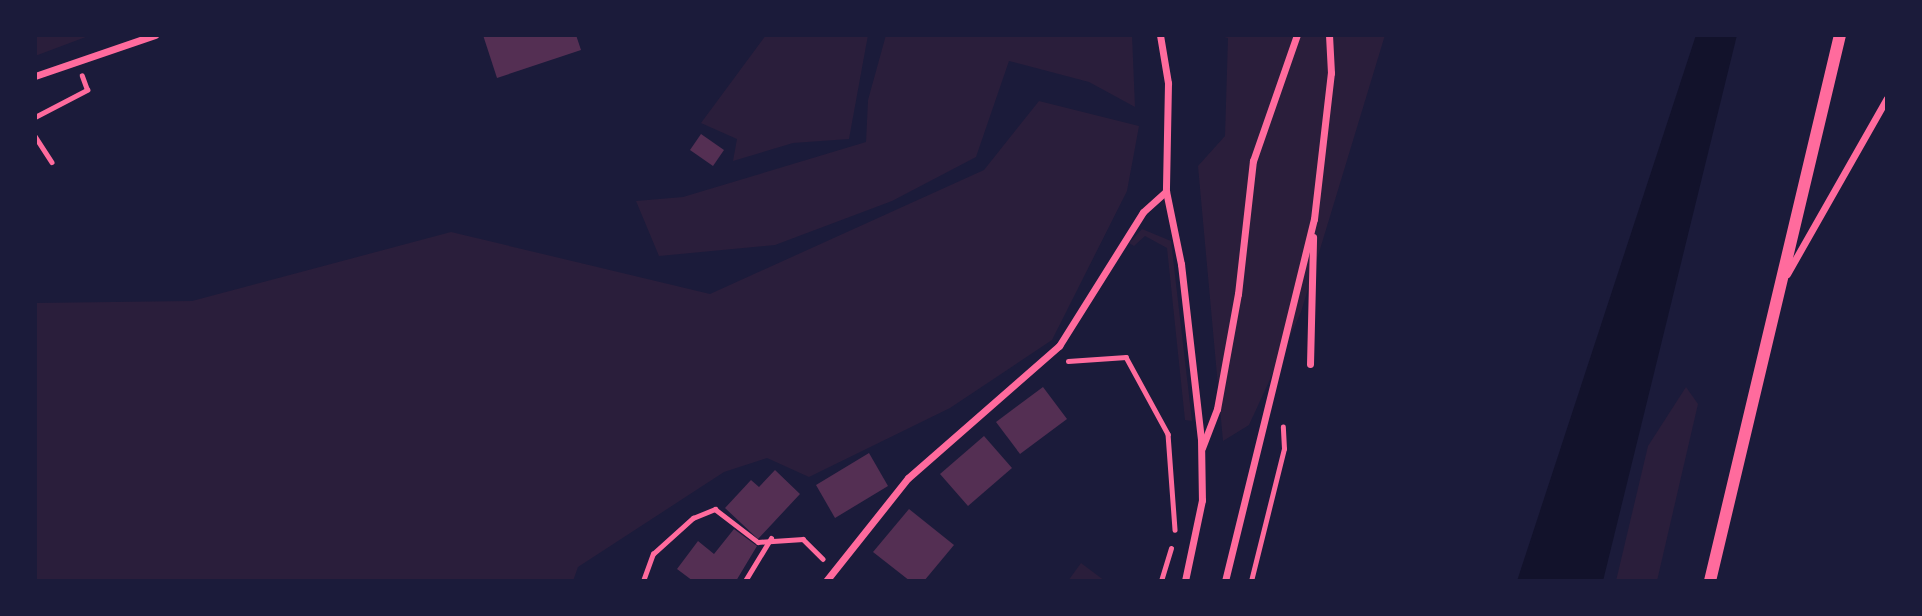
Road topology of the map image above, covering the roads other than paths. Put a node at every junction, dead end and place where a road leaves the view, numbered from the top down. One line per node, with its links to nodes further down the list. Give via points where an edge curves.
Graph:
1 (155, 35): 6 (street)
2 (1160, 35): 8 (street, via 1168,83)
3 (1297, 35): 12 (street, via 1253,161 1231,333 1217,409)
4 (1329, 35): 9 (street, via 1331,73)
5 (1840, 35): 10 (street)
6 (35, 77)
7 (1887, 98): 10 (street)
8 (1166, 191): 12 (street, via 1181,264); 13 (street, via 1143,212 1059,346 908,478)
9 (1314, 219): 11 (street); 15 (street)
10 (1780, 285): 16 (street)
11 (1310, 365)
12 (1201, 452): 14 (street, via 1202,500)
13 (828, 578)
14 (1185, 581)
15 (1225, 581)
16 (1710, 581)

